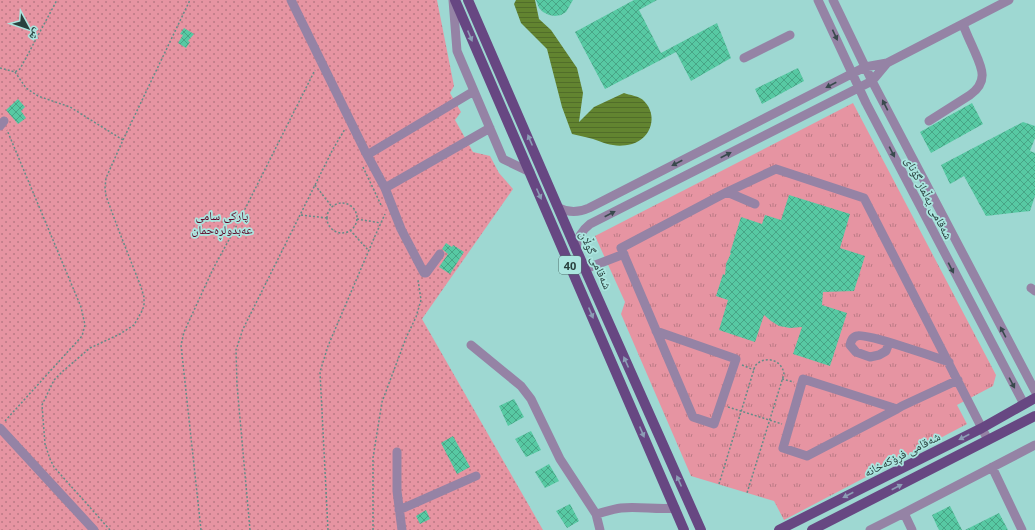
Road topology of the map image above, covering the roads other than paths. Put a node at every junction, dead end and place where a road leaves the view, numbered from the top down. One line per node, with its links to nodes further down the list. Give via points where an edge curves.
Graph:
1 (291, 0): 22 (street)
2 (454, 0): 18 (street, via 457,51); 19 (main road, 40, one-way to 19)
3 (468, 0): 16 (main road, شەقامی گوڵان / 40)
4 (818, 0): 14 (street, شەقامی یەڵماز گۆنای, one-way to 14)
5 (833, 0): 13 (street, شەقامی یەڵماز گۆنای)
6 (988, 0): 8 (street)
7 (1009, 0): 8 (street)
8 (993, 8): 9 (street)
9 (962, 24): 12 (street); 20 (street, via 982,67 981,83 970,95)
10 (790, 36): 11 (street)
11 (744, 58)
12 (887, 63): 13 (street); 15 (street)
13 (865, 67): 14 (street); 15 (street, شەقامی یەڵماز گۆنای)
14 (853, 74): 17 (street, شەقامی یەڵماز گۆنای); 28 (street, one-way to 28)
15 (872, 81): 17 (street); 39 (street, شەقامی یەڵماز گۆنای, one-way to 15)
16 (506, 87): 19 (main road); 27 (main road, شەقامی گوڵان / 40, one-way to 16)
17 (859, 88): 29 (street, one-way to 17); 41 (street, شەقامی یەڵماز گۆنای, one-way to 41)
18 (474, 91): 21 (street); 22 (street)
19 (495, 92): 23 (main road, 40)
20 (929, 121)
21 (490, 128): 23 (street, via 504,158); 24 (street)
22 (367, 155): 24 (street)
23 (530, 172): 51 (main road, 40, one-way to 51)
24 (385, 188): 31 (street, via 401,229 424,273 430,269)
25 (727, 192): 26 (street); 32 (street, via 621,248); 37 (street, via 776,169 864,198)
26 (755, 204)
27 (559, 208): 28 (street, via 573,212); 30 (main road, شەقامی گوڵان / 40)
28 (589, 208): 29 (street, via 585,214 586,218)
29 (596, 221): 30 (street, via 581,232)
30 (576, 249): 33 (main road, شەقامی گوڵان / 40)
31 (440, 254)
32 (624, 254): 33 (street); 34 (street)
33 (585, 269): 55 (main road, شەقامی گوڵان / 40, one-way to 33)
34 (656, 331): 34 (street, via 693,417 714,424 736,359)
35 (889, 343): 37 (street)
36 (471, 345): 54 (street, via 521,386 531,399 560,459)
37 (949, 362): 38 (street)
38 (958, 380): 42 (street); 45 (street)
39 (1035, 391)
40 (1035, 398): 41 (main road, شەقامی فڕۆکەخانە)
41 (1024, 404): 45 (main road, شەقامی فڕۆکەخانە)
42 (897, 409): 42 (street, via 803,379 783,448 808,456)
43 (1035, 416): 46 (main road)
44 (3, 424): 56 (street)
45 (982, 428): 46 (street); 62 (main road, شەقامی فڕۆکەخانە, one-way to 62)
46 (988, 440): 63 (main road, one-way to 46)
47 (1035, 445): 49 (street)
48 (397, 452): 52 (street)
49 (992, 467): 53 (street); 66 (street)
50 (476, 476): 52 (street)
51 (675, 508): 54 (street, via 621,508); 59 (main road, 40)
52 (399, 510): 57 (street)
53 (904, 513): 64 (street); 65 (street)
54 (596, 514): 58 (street)
55 (695, 516): 60 (main road, شەقامی گوڵان); 61 (main road)
56 (94, 530)
57 (402, 530)
58 (600, 530)
59 (684, 530)
60 (701, 530)
61 (704, 530)
62 (779, 530)
63 (812, 530)
64 (870, 530)
65 (912, 530)
66 (1022, 530)

